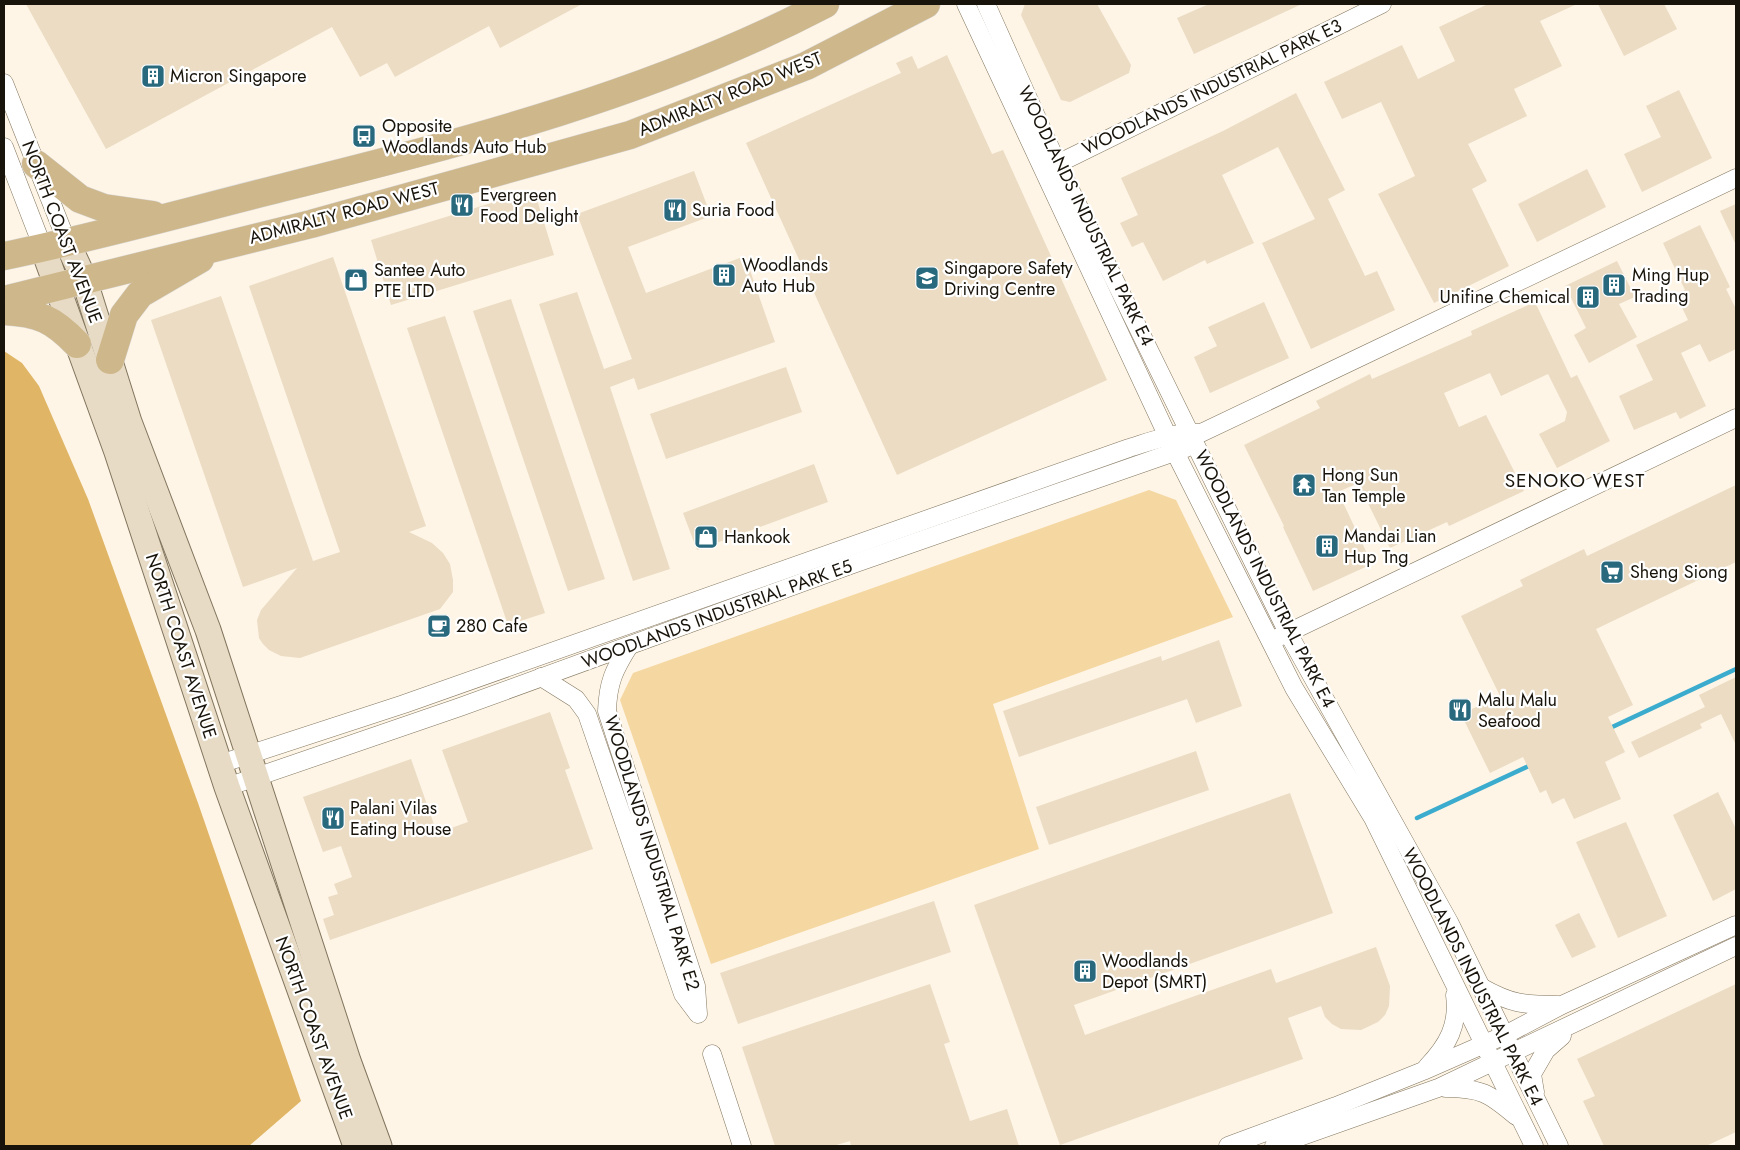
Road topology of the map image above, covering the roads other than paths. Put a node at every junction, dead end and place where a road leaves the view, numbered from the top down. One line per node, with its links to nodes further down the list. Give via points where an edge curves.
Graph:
1 (825, 4): 11 (main road, via 779,28 610,95 441,148)
2 (926, 4): 13 (main road, ADMIRALTY ROAD WEST, via 806,66 630,135 311,224)
3 (966, 4): 9 (street, WOODLANDS INDUSTRIAL PARK E4)
4 (986, 4): 9 (street, WOODLANDS INDUSTRIAL PARK E4)
5 (1382, 4): 9 (street, WOODLANDS INDUSTRIAL PARK E3)
6 (4, 83): 8 (street, NORTH COAST AVENUE)
7 (4, 147): 14 (street, NORTH COAST AVENUE)
8 (36, 164): 11 (main road, via 80,199 104,208); 14 (street, NORTH COAST AVENUE)
9 (1050, 167): 12 (street, WOODLANDS INDUSTRIAL PARK E4)
10 (1736, 178): 27 (street, WOODLANDS INDUSTRIAL PARK E5)
11 (167, 216): 14 (main road)
12 (1085, 238): 18 (street, WOODLANDS INDUSTRIAL PARK E4); 20 (street, WOODLANDS INDUSTRIAL PARK E4)
13 (225, 244): 16 (main road, ADMIRALTY ROAD WEST); 23 (main road, via 140,294 124,315)
14 (55, 245): 15 (main road); 16 (main road, NORTH COAST AVENUE); 17 (main road, NORTH COAST AVENUE)
15 (4, 256)
16 (84, 279): 17 (main road, ADMIRALTY ROAD WEST); 23 (main road, NORTH COAST AVENUE)
17 (57, 286): 19 (main road, ADMIRALTY ROAD WEST); 22 (main road, NORTH COAST AVENUE)
18 (1123, 296): 20 (street); 24 (street, WOODLANDS INDUSTRIAL PARK E4)
19 (4, 300)
20 (1106, 304): 25 (street, WOODLANDS INDUSTRIAL PARK E4)
21 (4, 311): 22 (main road, via 41,315 61,327)
22 (77, 344): 38 (main road, NORTH COAST AVENUE, via 120,461)
23 (110, 360): 37 (main road, NORTH COAST AVENUE, via 129,422 208,630)
24 (1168, 388): 25 (street); 27 (street, WOODLANDS INDUSTRIAL PARK E4)
25 (1150, 397): 28 (street, WOODLANDS INDUSTRIAL PARK E4)
26 (1736, 418): 33 (street)
27 (1196, 436): 28 (street, WOODLANDS INDUSTRIAL PARK E5); 29 (street, WOODLANDS INDUSTRIAL PARK E4)
28 (1172, 444): 30 (street, WOODLANDS INDUSTRIAL PARK E4); 35 (street, WOODLANDS INDUSTRIAL PARK E5); 37 (street, WOODLANDS INDUSTRIAL PARK E5, via 1111,454 404,704)
29 (1220, 493): 30 (street); 31 (street, WOODLANDS INDUSTRIAL PARK E4)
30 (1201, 501): 32 (street, WOODLANDS INDUSTRIAL PARK E4)
31 (1261, 577): 32 (street); 33 (street, WOODLANDS INDUSTRIAL PARK E4)
32 (1243, 585): 34 (street, WOODLANDS INDUSTRIAL PARK E4)
33 (1288, 633): 34 (street); 42 (street, WOODLANDS INDUSTRIAL PARK E4, via 1449,922)
34 (1271, 640): 41 (street, WOODLANDS INDUSTRIAL PARK E4, via 1294,688 1373,818)
35 (629, 646): 36 (street, WOODLANDS INDUSTRIAL PARK E5); 36 (street, WOODLANDS INDUSTRIAL PARK E2, via 614,670 608,688 607,711 696,986 698,1014 683,994 587,714 576,698)
36 (541, 678): 37 (street, WOODLANDS INDUSTRIAL PARK E5)
37 (252, 765): 38 (street, WOODLANDS INDUSTRIAL PARK E5); 38 (street, WOODLANDS INDUSTRIAL PARK E5); 56 (main road, NORTH COAST AVENUE, via 348,1061)
38 (223, 775): 55 (main road, NORTH COAST AVENUE)
39 (1736, 925): 43 (street)
40 (1736, 946): 44 (street)
41 (1454, 984): 46 (street, WOODLANDS INDUSTRIAL PARK E4); 50 (street, via 1457,1012 1454,1030 1446,1045)
42 (1481, 986): 43 (street, via 1504,1000 1528,1006); 45 (street, WOODLANDS INDUSTRIAL PARK E4)
43 (1562, 1006): 45 (street)
44 (1586, 1017): 47 (street); 52 (street, via 1546,1050 1532,1074)
45 (1505, 1035): 46 (street); 47 (street, WOODLANDS INDUSTRIAL PARK E4)
46 (1483, 1044): 49 (street, WOODLANDS INDUSTRIAL PARK E4); 50 (street)
47 (1514, 1053): 49 (street); 52 (street, WOODLANDS INDUSTRIAL PARK E4)
48 (712, 1054): 57 (street)
49 (1493, 1064): 51 (street); 53 (street, WOODLANDS INDUSTRIAL PARK E4)
50 (1423, 1071): 54 (street)
51 (1438, 1088): 53 (street, via 1476,1089 1494,1097); 54 (street)
52 (1535, 1098): 60 (street, WOODLANDS INDUSTRIAL PARK E4)
53 (1522, 1121): 59 (street, WOODLANDS INDUSTRIAL PARK E4)
54 (1276, 1140): 58 (street)
55 (356, 1146)
56 (379, 1146)
57 (742, 1146)
58 (1228, 1146)
59 (1534, 1146)
60 (1559, 1146)

